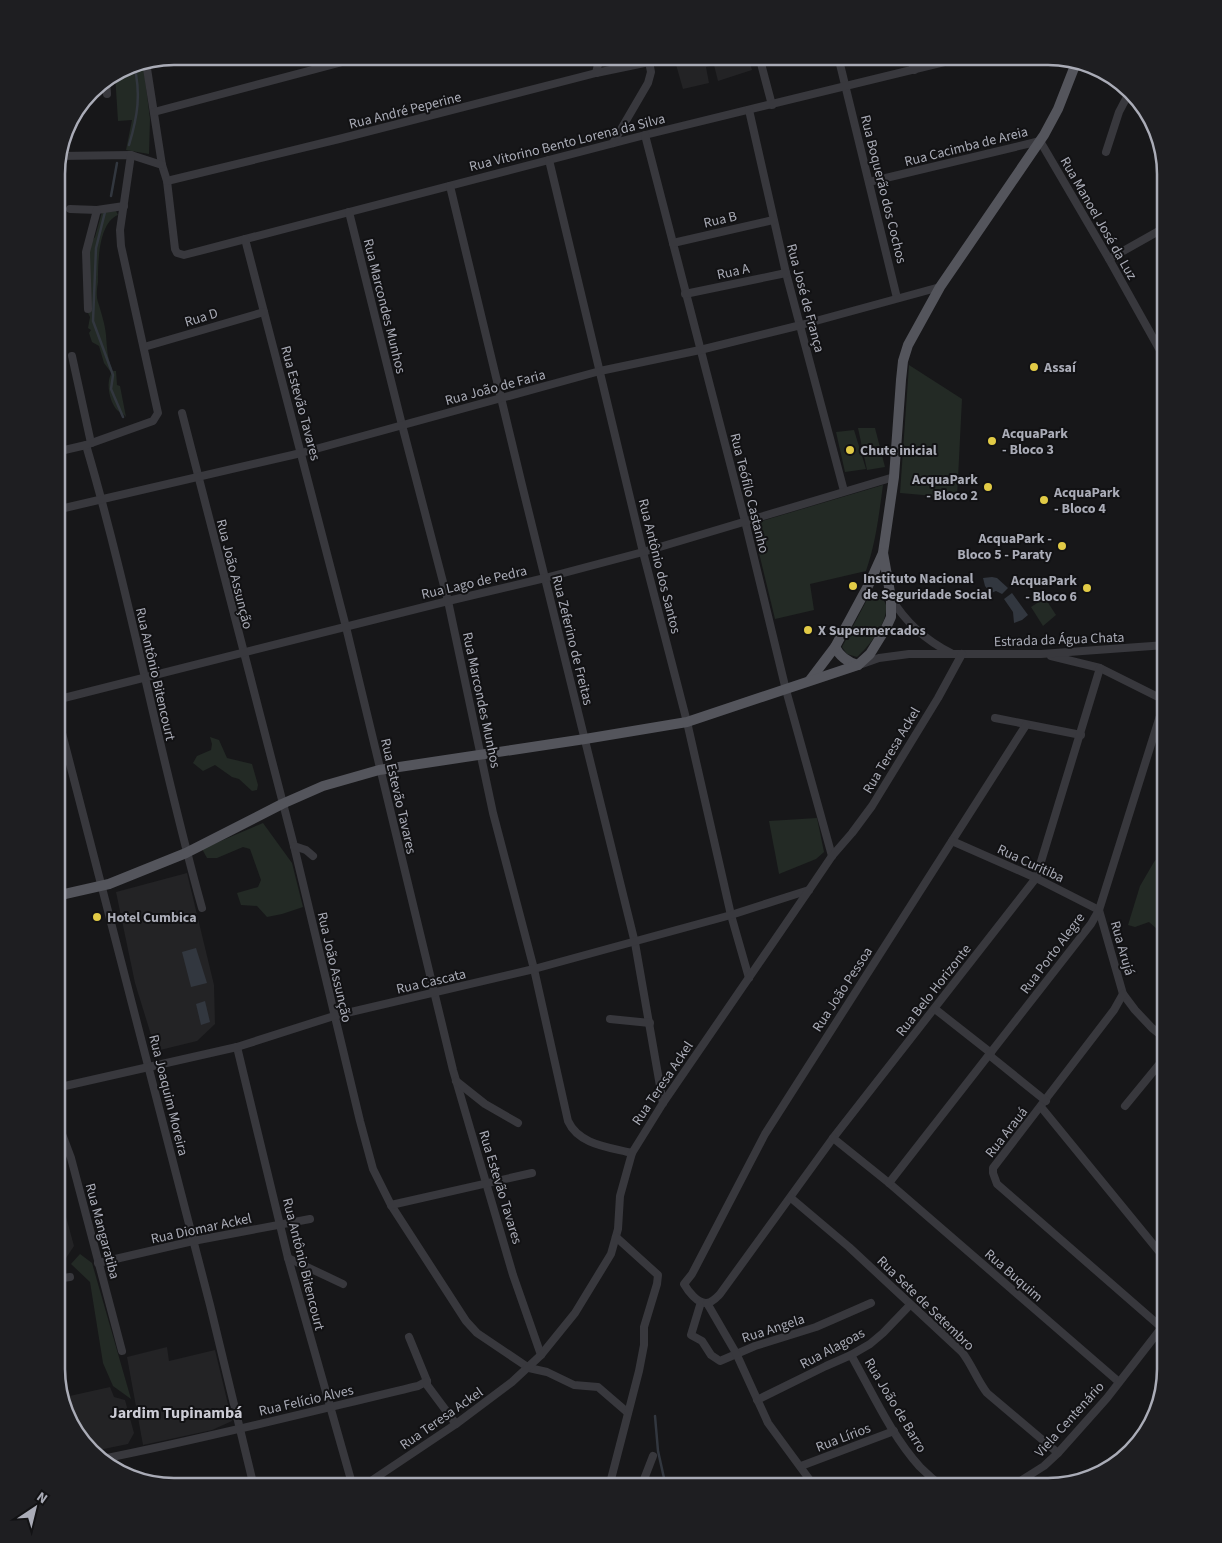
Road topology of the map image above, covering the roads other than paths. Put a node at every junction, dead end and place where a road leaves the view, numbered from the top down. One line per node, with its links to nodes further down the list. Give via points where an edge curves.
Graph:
1 (330, 65): 19 (street)
2 (598, 65): 12 (street)
3 (626, 65): 12 (street, Rua André Peperine)
4 (650, 65): 22 (street, via 648,82)
5 (761, 65): 17 (street)
6 (840, 65): 13 (street, Rua Boquerão dos Cochos)
7 (913, 65): 11 (street)
8 (934, 65): 11 (street, Rua Vitorino Bento Lorena da Silva)
9 (147, 69): 19 (street)
10 (1074, 69): 21 (main road, via 1058,109)
11 (914, 70): 13 (street, Rua Vitorino Bento Lorena da Silva)
12 (596, 73): 28 (street, Rua André Peperine)
13 (846, 87): 17 (street, Rua Vitorino Bento Lorena da Silva); 29 (street, Rua Boquerão dos Cochos)
14 (107, 89): 15 (street)
15 (107, 94)
16 (1126, 98): 23 (street)
17 (772, 105): 18 (street, Rua Vitorino Bento Lorena da Silva)
18 (749, 110): 20 (street, Rua Vitorino Bento Lorena da Silva); 35 (street, Rua José de França)
19 (154, 112): 27 (street)
20 (645, 135): 22 (street, Rua Vitorino Bento Lorena da Silva); 38 (street, Rua Teófilo Castanho)
21 (1040, 140): 29 (street, Rua Cacimba de Areia); 39 (street, Rua Manoel José da Luz); 41 (main road)
22 (613, 143): 26 (street, Rua Vitorino Bento Lorena da Silva)
23 (1106, 152)
24 (131, 154): 25 (street); 27 (street); 31 (street)
25 (67, 156)
26 (549, 160): 30 (street, Rua Vitorino Bento Lorena da Silva); 51 (street, Rua Antônio dos Santos)
27 (162, 165): 28 (street)
28 (167, 181): 37 (street, Rua Vitorino Bento Lorena da Silva, via 176,252 184,255)
29 (869, 182): 43 (street, Rua Boquerão dos Cochos)
30 (450, 186): 34 (street, Rua Vitorino Bento Lorena da Silva); 52 (street, Rua Zeferino de Freitas)
31 (124, 206): 33 (street); 48 (street, via 121,246)
32 (70, 210): 33 (street)
33 (97, 210): 44 (street, via 86,252)
34 (349, 212): 37 (street, Rua Vitorino Bento Lorena da Silva); 54 (street, Rua Marcondes Munhos)
35 (773, 220): 38 (street, Rua B); 40 (street, Rua José de França)
36 (1157, 232): 39 (street)
37 (245, 239): 45 (street, Rua Estevão Tavares)
38 (673, 243): 42 (street, Rua Teófilo Castanho)
39 (1109, 259): 47 (street, Rua Manoel José da Luz)
40 (786, 273): 42 (street, Rua A); 46 (street, Rua José de França)
41 (940, 288): 43 (street, Rua João de Faria); 59 (main road, via 918,324 903,361)
42 (685, 294): 49 (street, Rua Teófilo Castanho)
43 (897, 298): 46 (street, Rua João de Faria)
44 (88, 309)
45 (264, 312): 48 (street, Rua D); 57 (street, Rua Estevão Tavares)
46 (801, 325): 49 (street, Rua João de Faria); 60 (street, Rua José de França)
47 (1157, 345)
48 (144, 347): 55 (street, via 158,413 153,421)
49 (700, 350): 51 (street, Rua João de Faria); 63 (street, Rua Teófilo Castanho)
50 (72, 356): 55 (street, Rua Antônio Bitencourt)
51 (600, 371): 52 (street, Rua João de Faria); 64 (street, Rua Antônio dos Santos)
52 (501, 399): 54 (street, Rua João de Faria); 66 (street, Rua Zeferino de Freitas)
53 (182, 413): 58 (street, Rua João Assunção)
54 (402, 425): 57 (street, Rua João de Faria); 69 (street, Rua Marcondes Munhos)
55 (88, 444): 56 (street); 61 (street, Rua Antônio Bitencourt)
56 (65, 450)
57 (301, 453): 58 (street, Rua João de Faria); 70 (street, Rua Estevão Tavares)
58 (197, 476): 61 (street, Rua João de Faria); 73 (street, Rua João Assunção)
59 (894, 477): 60 (street, Rua Lago de Pedra); 65 (main road)
60 (844, 491): 63 (street, Rua Lago de Pedra)
61 (101, 499): 62 (street, Rua João de Faria); 79 (street, Rua Antônio Bitencourt)
62 (65, 508)
63 (745, 521): 64 (street, Rua Lago de Pedra); 81 (street, Rua Teófilo Castanho)
64 (643, 552): 66 (street, Rua Lago de Pedra); 85 (street, Rua Antônio dos Santos)
65 (883, 553): 67 (main road); 68 (main road)
66 (545, 578): 69 (street, Rua Lago de Pedra); 89 (street, Rua Zeferino de Freitas)
67 (869, 584): 68 (main road, via 882,589); 72 (main road)
68 (891, 598): 74 (street, Estrada da Água Chata, via 900,613 920,633); 77 (main road, via 891,617 886,628 870,654)
69 (448, 601): 70 (street, Rua Lago de Pedra); 91 (street, Rua Marcondes Munhos)
70 (346, 627): 73 (street, Rua Lago de Pedra); 92 (street, Rua Estevão Tavares)
71 (1157, 646): 76 (street, Estrada da Água Chata)
72 (835, 647): 77 (main road, via 842,657); 80 (main road)
73 (243, 653): 79 (street, Rua Lago de Pedra); 93 (street, Rua João Assunção)
74 (953, 653): 75 (street, Estrada da Água Chata); 77 (street, Estrada da Água Chata, via 893,656)
75 (962, 654): 76 (street, Estrada da Água Chata); 98 (street, Rua Teresa Ackel, via 872,806)
76 (1041, 654): 78 (street)
77 (858, 665): 80 (main road)
78 (1100, 668): 82 (street); 88 (street, Rua Belo Horizonte)
79 (144, 678): 83 (street, Rua Lago de Pedra); 96 (street, Rua Antônio Bitencourt)
80 (810, 680): 81 (main road)
81 (786, 690): 85 (main road); 98 (street, Rua Teófilo Castanho)
82 (1157, 696)
83 (65, 698)
84 (995, 718): 86 (street)
85 (687, 722): 89 (main road); 105 (street, Rua Antônio dos Santos)
86 (1026, 725): 88 (street); 94 (street, Rua João Pessoa)
87 (1157, 725): 104 (street, Rua Porto Alegre)
88 (1081, 735): 99 (street, Rua Belo Horizonte)
89 (585, 740): 91 (main road); 106 (street, Rua Zeferino de Freitas)
90 (65, 745): 100 (street, Rua Joaquim Moreira)
91 (481, 755): 92 (main road); 107 (street, Rua Marcondes Munhos)
92 (380, 770): 93 (main road, via 323,786); 109 (street, Rua Estevão Tavares)
93 (282, 804): 95 (street, Rua João Assunção); 96 (main road)
94 (952, 841): 99 (street, Rua Curitiba); 144 (street, Rua João Pessoa, via 765,1134 685,1286)
95 (294, 846): 97 (street); 112 (street, Rua João Assunção)
96 (186, 853): 100 (main road); 103 (street, Rua Antônio Bitencourt)
97 (313, 856)
98 (832, 856): 101 (street, Rua Teresa Ackel)
99 (1036, 878): 104 (street, Rua Curitiba); 111 (street, Rua Belo Horizonte)
100 (101, 886): 102 (main road); 118 (street, Rua Joaquim Moreira)
101 (809, 890): 105 (street, Rua Cascata); 108 (street, Rua Teresa Ackel)
102 (65, 894)
103 (202, 908)
104 (1099, 910): 110 (street, Rua Arujá); 117 (street, Rua Porto Alegre)
105 (731, 915): 106 (street, Rua Cascata); 108 (street, Rua Antônio dos Santos)
106 (636, 943): 107 (street, Rua Cascata); 114 (street, Rua Zeferino de Freitas)
107 (534, 970): 109 (street, Rua Cascata); 128 (street, Rua Marcondes Munhos, via 572,1129 597,1145)
108 (749, 978): 122 (street, Rua Teresa Ackel)
109 (433, 994): 112 (street, Rua Cascata); 120 (street, Rua Estevão Tavares)
110 (1123, 994): 115 (street); 123 (street, Rua Arauá)
111 (935, 1009): 117 (street); 126 (street, Rua Belo Horizonte)
112 (334, 1016): 116 (street, Rua Cascata); 133 (street, Rua João Assunção, via 373,1170)
113 (610, 1019): 114 (street)
114 (650, 1023): 122 (street, Rua Zeferino de Freitas)
115 (1157, 1032)
116 (237, 1047): 118 (street, Rua Cascata); 135 (street, Rua Antônio Bitencourt)
117 (990, 1054): 123 (street); 131 (street, Rua Porto Alegre)
118 (149, 1067): 121 (street, Rua Cascata); 137 (street, Rua Joaquim Moreira)
119 (1157, 1067): 124 (street)
120 (456, 1081): 125 (street, via 485,1104); 130 (street, Rua Estevão Tavares)
121 (65, 1086)
122 (664, 1103): 128 (street, Rua Teresa Ackel)
123 (1044, 1104): 138 (street); 147 (street, Rua Arauá, via 993,1168 994,1180)
124 (1126, 1106)
125 (518, 1123)
126 (833, 1138): 131 (street, Rua Buquim); 132 (street, Rua Belo Horizonte)
127 (65, 1142): 140 (street, Rua Mangaratiba)
128 (632, 1153): 136 (street, Rua Teresa Ackel, via 620,1196)
129 (532, 1173): 130 (street)
130 (487, 1184): 133 (street); 153 (street, Rua Estevão Tavares)
131 (889, 1184): 156 (street, Rua Buquim)
132 (791, 1198): 144 (street, Rua Belo Horizonte, via 720,1294); 146 (street, Rua Sete de Setembro)
133 (391, 1205): 154 (street, Rua João Assunção, via 466,1321 484,1338)
134 (310, 1219): 135 (street, Rua Diomar Ackel)
135 (281, 1224): 137 (street, Rua Diomar Ackel); 139 (street, Rua Antônio Bitencourt)
136 (616, 1237): 153 (street, Rua Teresa Ackel, via 611,1254 575,1313); 159 (street, via 658,1275 644,1327 639,1371)
137 (193, 1241): 140 (street, Rua Diomar Ackel); 161 (street, Rua Joaquim Moreira)
138 (1157, 1248)
139 (288, 1258): 143 (street); 158 (street, Rua Antônio Bitencourt)
140 (98, 1263): 150 (street, Rua Mangaratiba)
141 (70, 1277): 142 (street)
142 (65, 1278)
143 (343, 1284)
144 (704, 1303): 151 (street); 151 (street, Rua Angela, via 691,1335 702,1341 718,1360)
145 (870, 1303): 151 (street, Rua Angela, via 816,1327)
146 (910, 1305): 152 (street, Rua Alagoas, via 883,1333); 163 (street, Rua Sete de Setembro, via 962,1352 987,1393)
147 (1157, 1318)
148 (1157, 1333): 156 (street)
149 (409, 1337): 155 (street)
150 (122, 1351)
151 (736, 1353): 157 (street)
152 (852, 1355): 157 (street, Rua Alagoas); 162 (street, Rua João de Barro)
153 (541, 1356): 154 (street, Rua Teresa Ackel)
154 (529, 1368): 159 (street, Rua João Assunção, via 547,1372 574,1385 598,1387); 160 (street, Rua Teresa Ackel)
155 (427, 1381): 158 (street, Rua Felício Alves, via 418,1386); 160 (street)
156 (1119, 1382): 163 (street, Viela Centenário)
157 (757, 1400): 166 (street, via 768,1423)
158 (329, 1407): 161 (street, Rua Felício Alves); 168 (street, Rua Antônio Bitencourt)
159 (627, 1412): 170 (street)
160 (456, 1424): 169 (street, Rua Teresa Ackel)
161 (240, 1428): 165 (street, Rua Felício Alves); 167 (street, Rua Joaquim Moreira)
162 (894, 1431): 166 (street, Rua Lírios); 173 (street, Rua João de Barro, via 920,1468)
163 (1058, 1453): 174 (street, Viela Centenário)
164 (653, 1456): 171 (street)
165 (111, 1457)
166 (801, 1466): 172 (street)
167 (252, 1478)
168 (350, 1478)
169 (375, 1478)
170 (611, 1478)
171 (644, 1478)
172 (809, 1478)
173 (932, 1478)
174 (1025, 1478)

